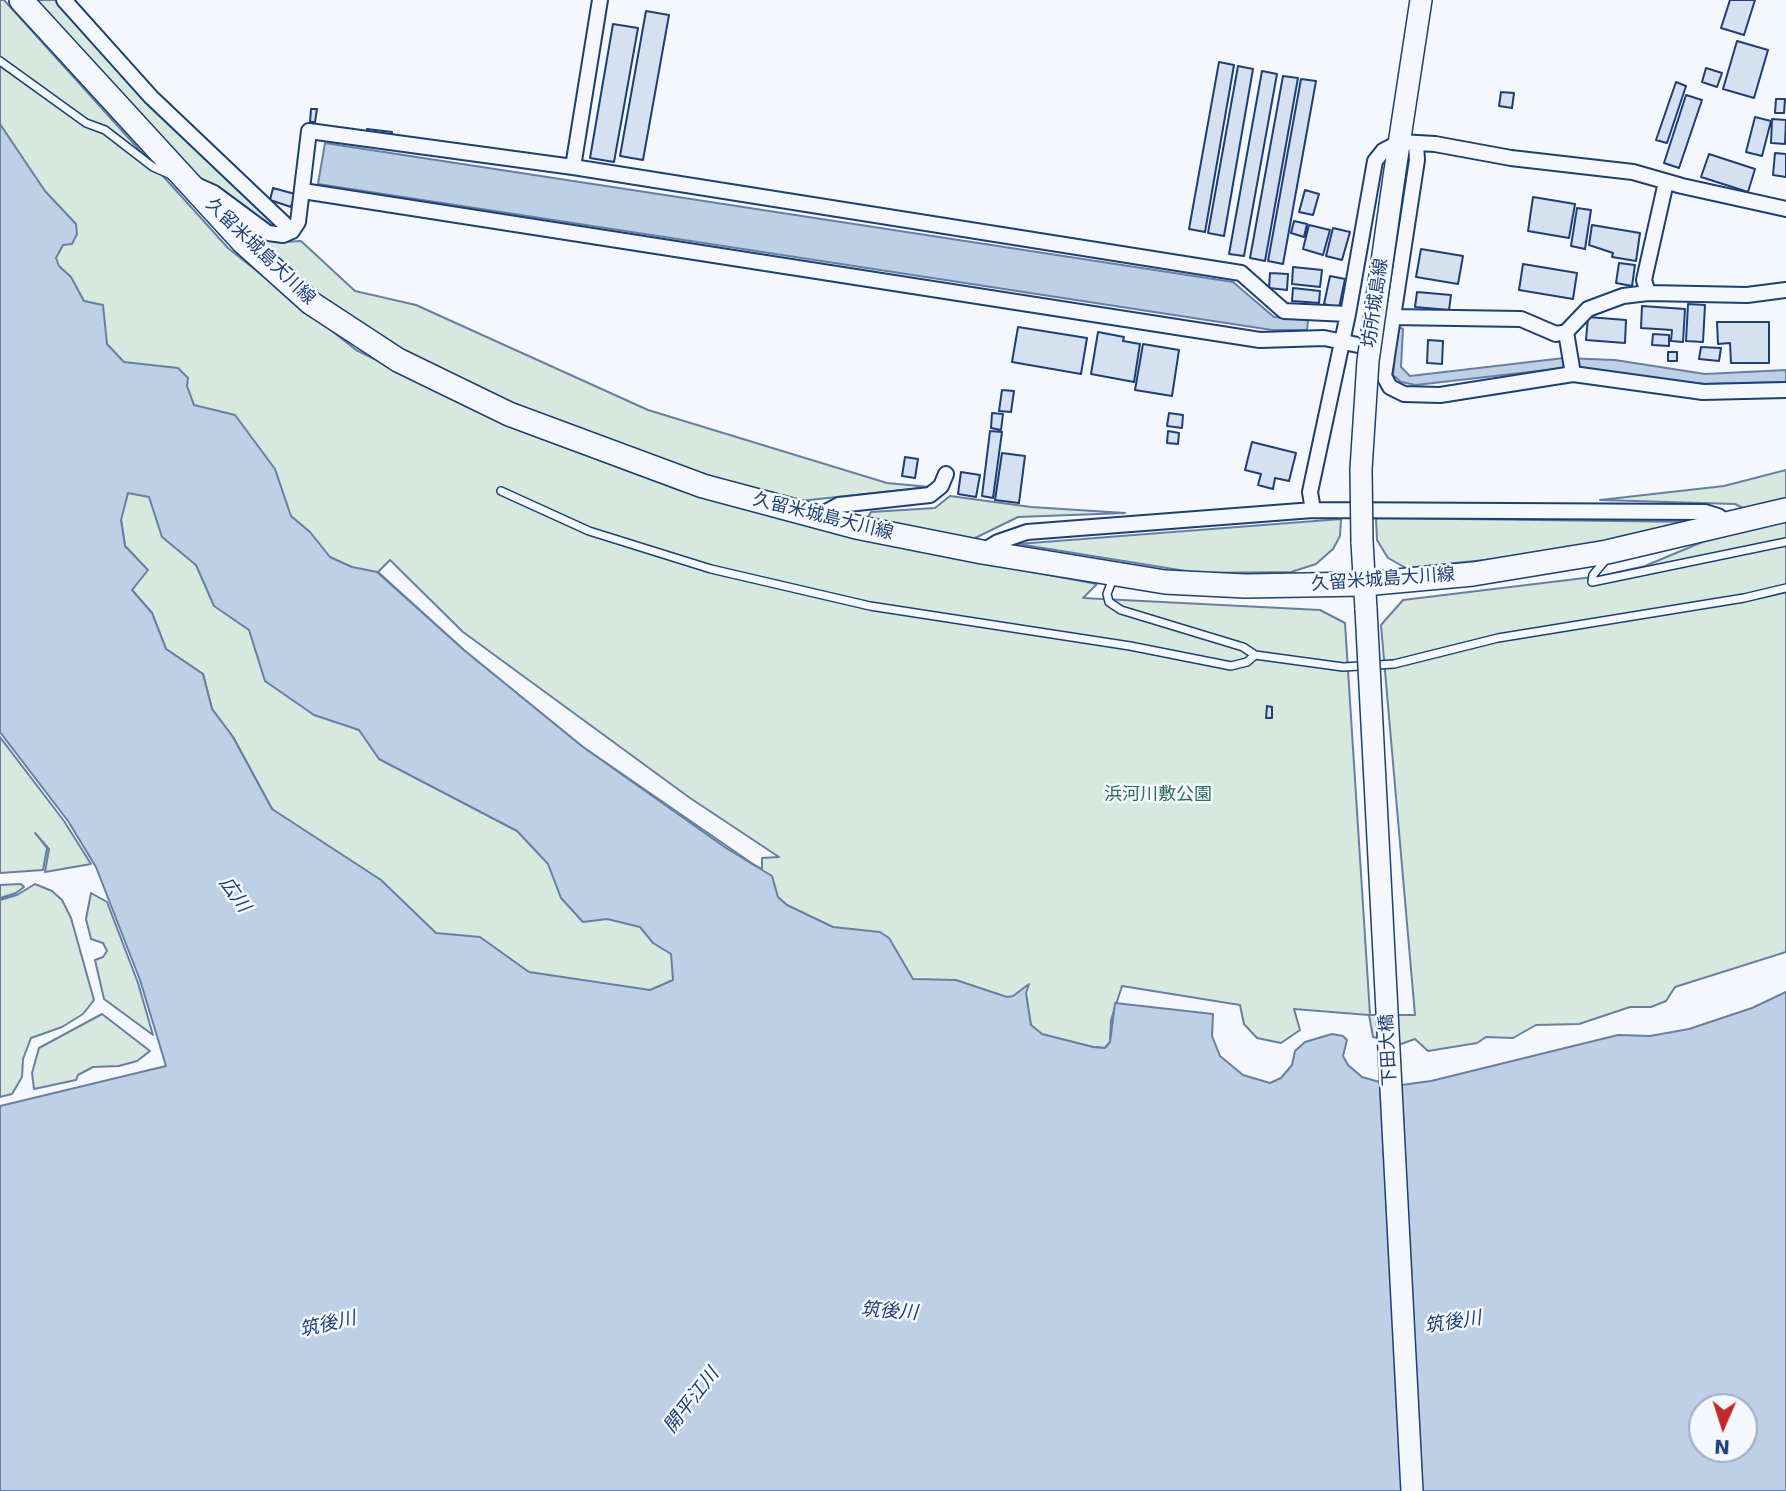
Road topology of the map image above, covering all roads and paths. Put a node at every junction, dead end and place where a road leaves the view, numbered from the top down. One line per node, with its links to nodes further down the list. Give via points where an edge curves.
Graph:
1 (21, 0): 8 (main road, 久留米城島大川線)
2 (64, 0): 12 (street, via 151,97)
3 (600, 0): 7 (street)
4 (1421, 0): 6 (main road, 坊所城島線)
5 (0, 61): 8 (lane, via 153,167)
6 (1408, 142): 9 (street, via 1633,172); 15 (street, via 1383,151 1375,162); 16 (street, via 1416,160); 32 (main road, 坊所城島線, bridge, via 1394,177 1368,361 1361,469)
7 (572, 167): 10 (street, via 309,131); 15 (street, via 1241,273 1284,311)
8 (188, 182): 12 (street, via 214,193 268,233); 26 (main road, 久留米城島大川線, via 243,242 311,303 398,360 509,414 702,486)
9 (1667, 182): 11 (street); 14 (street, via 1644,280)
10 (303, 191): 12 (street); 18 (street, via 1260,340)
11 (1786, 209)
12 (292, 231)
13 (1786, 290): 14 (street, via 1747,295)
14 (1648, 293): 17 (street, via 1623,296 1588,309)
15 (1348, 314): 18 (street)
16 (1391, 317): 17 (street, via 1521,318 1556,334); 19 (street)
17 (1566, 332): 20 (street)
18 (1342, 341): 19 (street); 24 (street, via 1310,492)
19 (1387, 351): 20 (street, via 1384,376 1390,387 1404,394 1440,395)
20 (1573, 374): 21 (street, via 1703,392)
21 (1786, 390)
22 (946, 474): 26 (street, via 930,495 839,505)
23 (502, 491): 35 (lane, via 601,535 712,569 870,606 1231,666)
24 (1313, 510): 27 (street, via 1704,512); 29 (street, via 1027,533)
25 (1786, 510): 27 (main road, 久留米城島大川線)
26 (817, 517): 29 (main road, 久留米城島大川線)
27 (1729, 524): 30 (main road, 久留米城島大川線)
28 (1786, 542): 30 (lane, via 1592,582 1608,560)
29 (982, 552): 31 (main road, 久留米城島大川線)
30 (1608, 552): 32 (main road, 久留米城島大川線, via 1473,574)
31 (1115, 575): 32 (main road, 久留米城島大川線, via 1245,586); 35 (lane, via 1107,594 1109,602 1121,610 1243,647)
32 (1364, 584): 34 (main road, 坊所城島線)
33 (1786, 588): 35 (lane, via 1498,638 1394,664 1343,667)
34 (1366, 609): 36 (main road, 下田大橋, bridge)
35 (1255, 655)
36 (1412, 1491)

